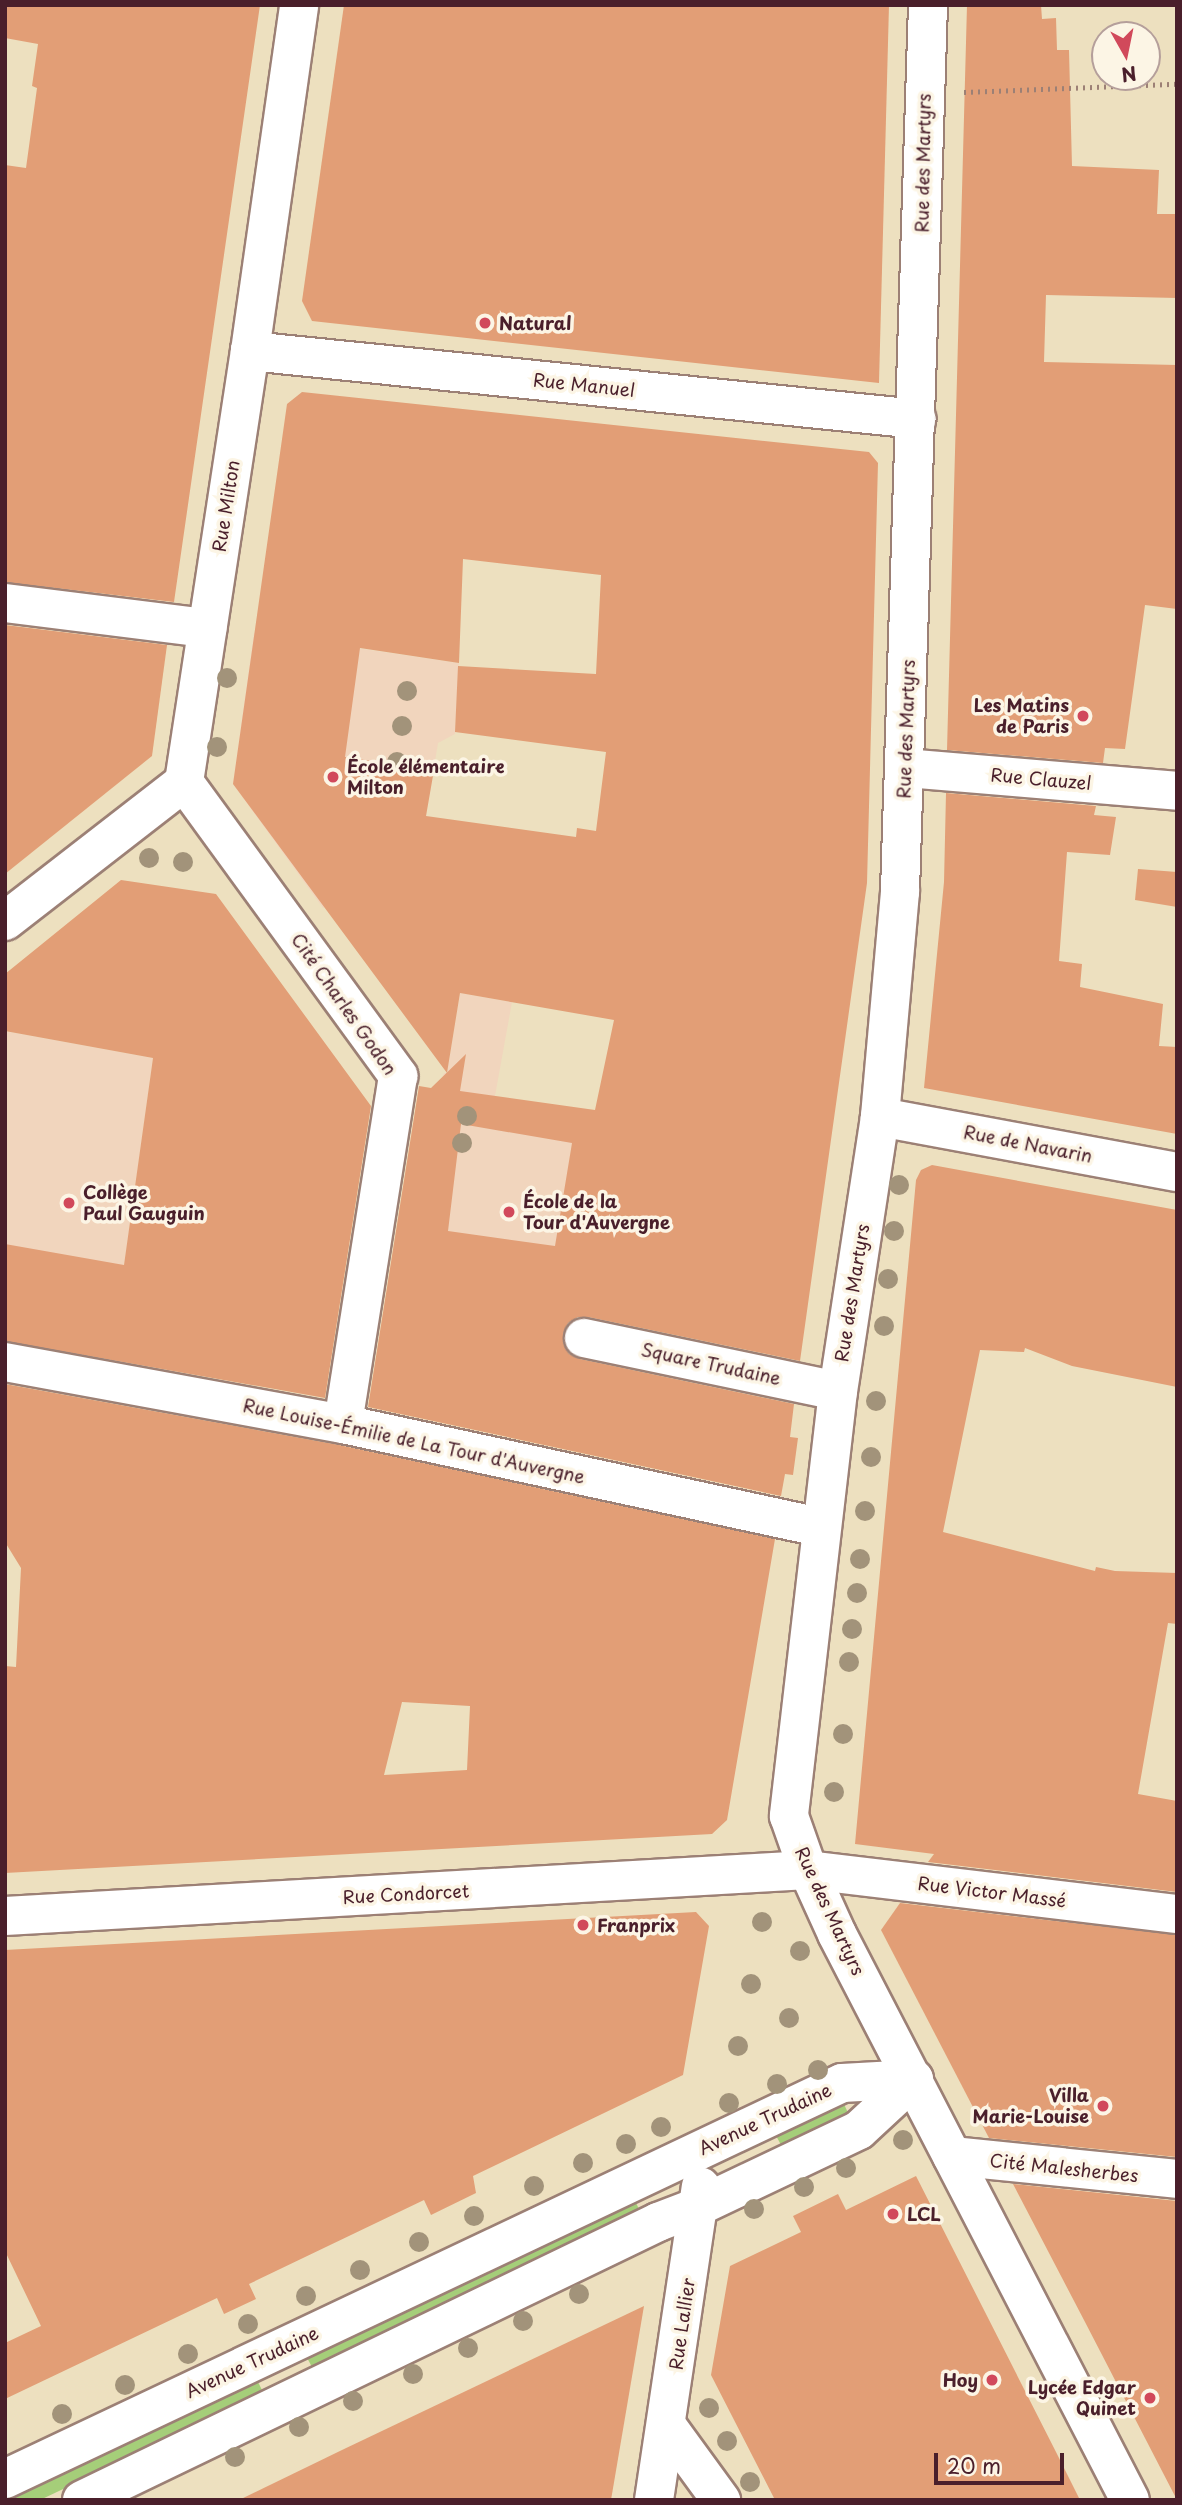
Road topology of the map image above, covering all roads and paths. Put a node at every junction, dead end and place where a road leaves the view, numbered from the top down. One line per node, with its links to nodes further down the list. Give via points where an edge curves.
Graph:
1 (299, 5): 5 (street, Rue Milton)
2 (928, 5): 4 (street, Rue des Martyrs)
3 (1177, 85): 4 (path)
4 (925, 94): 6 (street, Rue des Martyrs)
5 (250, 351): 6 (street, Rue Manuel); 8 (street, Rue Milton)
6 (917, 419): 9 (street, Rue des Martyrs)
7 (5, 603): 8 (street)
8 (208, 628): 10 (street, Rue Milton)
9 (905, 768): 11 (street, Rue Clauzel); 13 (street, Rue des Martyrs, via 901,892)
10 (184, 782): 12 (street); 18 (street, Cité Charles Godon, via 398,1076)
11 (1177, 791)
12 (5, 921)
13 (880, 1117): 14 (street, Rue de Navarin); 17 (street, Rue des Martyrs)
14 (1177, 1172)
15 (584, 1338): 17 (street, Square Trudaine)
16 (5, 1362): 18 (street, Rue Louise-Émilie de La Tour d'Auvergne)
17 (838, 1391): 19 (street, Rue des Martyrs)
18 (343, 1424): 19 (street, Rue Louise-Émilie de La Tour d'Auvergne)
19 (821, 1527): 20 (street, Rue des Martyrs, via 788,1802)
20 (807, 1870): 21 (street, Rue Victor Massé); 22 (street, Rue Condorcet); 23 (street, Rue des Martyrs)
21 (1177, 1914)
22 (5, 1916)
23 (914, 2079): 24 (street, Avenue Trudaine, via 842,2083); 25 (street, Rue des Martyrs); 27 (street, via 859,2130)
24 (707, 2147): 27 (street, Rue Lallier); 29 (street, Avenue Trudaine)
25 (952, 2156): 26 (street, Cité Malesherbes); 33 (street, Rue des Martyrs)
26 (1177, 2179)
27 (697, 2207): 28 (street, Rue Lallier); 30 (street, via 659,2221)
28 (667, 2426): 31 (street, Rue Lallier); 32 (street)
29 (5, 2479)
30 (82, 2500)
31 (654, 2500)
32 (721, 2500)
33 (1130, 2500)

